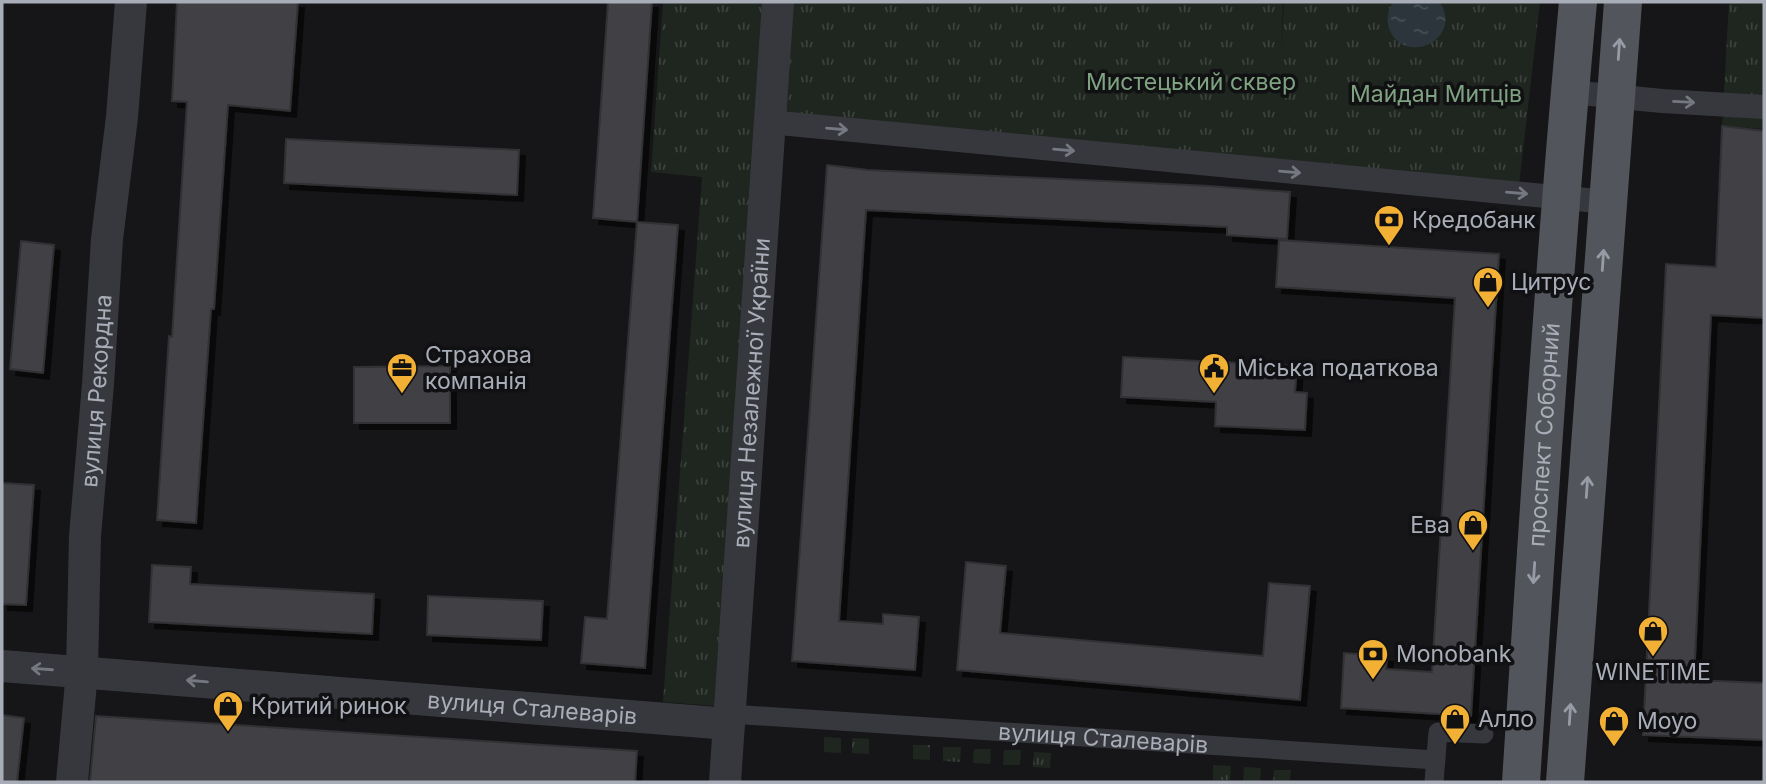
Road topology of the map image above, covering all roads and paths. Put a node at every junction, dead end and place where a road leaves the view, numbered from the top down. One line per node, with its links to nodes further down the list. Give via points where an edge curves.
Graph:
1 (131, 2): 12 (street, вулиця Рекордна, via 107,239 85,536)
2 (778, 2): 8 (street, вулиця Незалежної України)
3 (1578, 2): 5 (main road, проспект Соборний)
4 (1623, 2): 6 (main road, проспект Соборний, one-way to 4)
5 (1570, 92): 6 (street); 9 (main road, проспект Соборний)
6 (1616, 97): 7 (street, one-way to 7); 10 (main road, проспект Соборний)
7 (1764, 107)
8 (769, 122): 9 (street, one-way to 9); 13 (street, вулиця Незалежної України)
9 (1562, 198): 10 (street); 19 (main road, проспект Соборний, one-way to 19)
10 (1608, 202): 20 (main road, проспект Соборний, one-way to 10)
11 (2, 666): 12 (street, вулиця Сталеварів, one-way to 11)
12 (82, 671): 13 (street, вулиця Сталеварів, one-way to 12); 16 (street, вулиця Рекордна)
13 (730, 719): 15 (street, вулиця Сталеварів); 17 (street, вулиця Незалежної України)
14 (1484, 734): 15 (street, via 1438,732)
15 (1436, 760): 18 (street)
16 (72, 782)
17 (725, 782)
18 (1434, 782)
19 (1521, 782)
20 (1565, 782)

